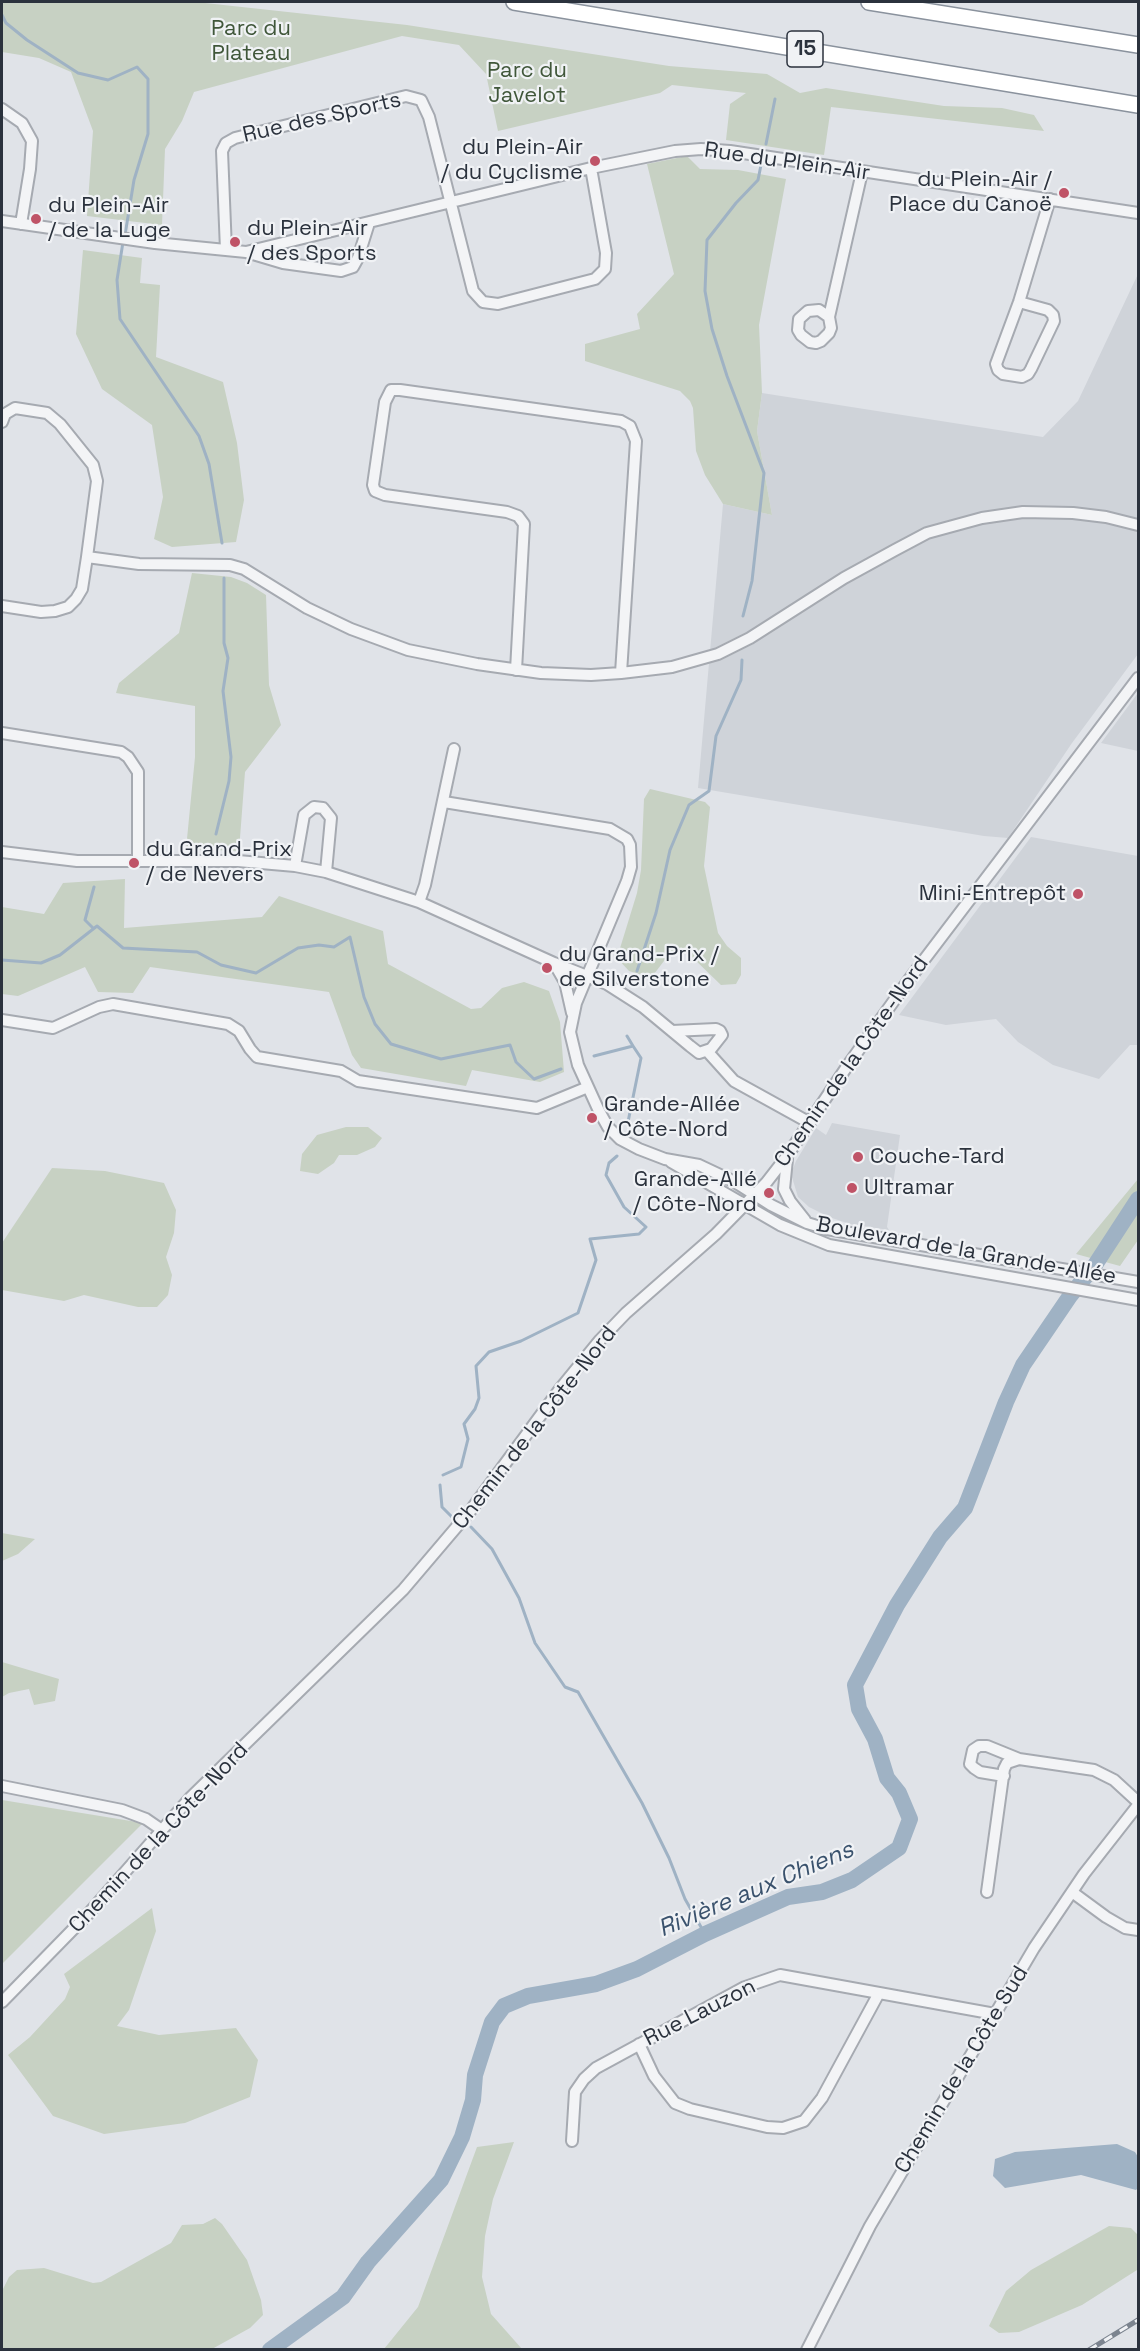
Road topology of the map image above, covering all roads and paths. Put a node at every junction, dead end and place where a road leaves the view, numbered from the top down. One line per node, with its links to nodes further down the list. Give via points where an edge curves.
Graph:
1 (514, 2): 4 (highway, 15)
2 (869, 2): 3 (highway)
3 (1138, 45)
4 (1138, 105)
5 (2, 109): 13 (street, via 22,123 32,141)
6 (591, 168): 7 (street, Rue du Plein-Air, via 701,149); 9 (street, Rue du Plein-Air); 9 (street, via 606,253 605,269 595,279 498,304 483,302 473,291)
7 (862, 172): 8 (street, Rue du Plein-Air); 17 (street)
8 (1050, 200): 10 (street, Rue du Plein-Air); 16 (street)
9 (449, 202): 12 (street, Rue du Plein-Air); 14 (street, Rue des Sports, via 429,117 422,100 406,96 226,143 222,151)
10 (1138, 213)
11 (2, 221): 13 (street, Rue du Plein-Air)
12 (369, 223): 15 (street, Rue du Plein-Air); 15 (street, Rue du Plein-Air, via 353,267 341,271)
13 (21, 224): 14 (street, Rue du Plein-Air)
14 (226, 250): 15 (street, Rue du Plein-Air)
15 (246, 252)
16 (1019, 302): 16 (street, via 996,364 1003,374 1022,377 1031,369 1054,321 1048,310)
17 (829, 317)
18 (2, 422): 20 (street, via 5,414 15,408 47,413 93,465 97,476)
19 (1138, 525): 23 (street, via 1073,513 1023,512 927,533 718,654 672,667)
20 (87, 557): 21 (street, via 82,589 68,607 41,612); 22 (street, via 139,564 237,567 307,608 381,640 435,656)
21 (2, 606)
22 (516, 670): 23 (street, via 567,675); 23 (street, via 524,524 518,516 507,512 375,491 385,402 391,390 621,421 630,426 636,441)
23 (621, 673)
24 (1138, 678): 40 (street, Chemin de la Côte-Nord, via 908,981)
25 (2, 733): 29 (street, via 121,752 128,757 138,772)
26 (454, 749): 27 (street)
27 (444, 802): 32 (street); 34 (street, Boulevard de la Grande-Allée, via 610,829 627,839 631,867)
28 (2, 852): 29 (street, via 77,861)
29 (138, 861): 30 (street, via 238,861)
30 (295, 866): 31 (street); 31 (street, via 304,814 314,807 323,808 331,818)
31 (326, 872): 32 (street)
32 (419, 902): 33 (street)
33 (554, 963): 34 (street); 35 (street, via 565,982)
34 (586, 976): 35 (street, Boulevard de la Grande-Allée); 37 (street, via 622,992)
35 (572, 1012): 39 (street, Boulevard de la Grande-Allée, via 571,1038)
36 (2, 1020): 39 (street, via 53,1028 113,1004 228,1024 239,1030 257,1057 341,1071 358,1081 537,1108)
37 (672, 1031): 38 (street, via 695,1051); 38 (street, via 718,1029 721,1037)
38 (707, 1051): 40 (street, via 734,1081)
39 (588, 1087): 42 (street, Boulevard de la Grande-Allée, via 602,1117 616,1135)
40 (810, 1123): 41 (street, Chemin de la Côte-Nord)
41 (787, 1156): 43 (street, Chemin de la Côte-Nord); 45 (street, via 784,1189)
42 (666, 1159): 43 (street, Boulevard de la Grande-Allée, via 699,1165); 44 (street, Boulevard de la Grande-Allée)
43 (754, 1195): 44 (street, Chemin de la Côte-Nord); 45 (street, Boulevard de la Grande-Allée)
44 (745, 1206): 48 (street, Boulevard de la Grande-Allée, via 798,1234 829,1245); 54 (street, Chemin de la Côte-Nord, via 600,1340 471,1510 404,1590 203,1785)
45 (807, 1223): 46 (street, Boulevard de la Grande-Allée)
46 (1082, 1273): 47 (street, Boulevard de la Grande-Allée); 48 (street)
47 (1138, 1282)
48 (1082, 1290): 49 (street, Boulevard de la Grande-Allée)
49 (1138, 1300)
50 (1019, 1759): 51 (street, via 1007,1763); 51 (street, via 987,1746 973,1750 970,1764 974,1768); 53 (street, via 1094,1770 1114,1780)
51 (1004, 1776): 55 (street)
52 (2, 1786): 54 (street, via 122,1810 141,1816)
53 (1138, 1803): 56 (street, Chemin de la Côte Sud)
54 (162, 1830): 59 (street, Chemin de la Côte-Nord, via 89,1913)
55 (987, 1892)
56 (1072, 1892): 57 (street, via 1125,1928); 60 (street, Chemin de la Côte Sud)
57 (1138, 1930)
58 (879, 1993): 60 (street, Rue Lauzon); 61 (street, Rue Lauzon, via 780,1975 745,1987); 61 (street, via 822,2098 804,2121 783,2128 675,2103 654,2076)
59 (2, 2002)
60 (995, 2014): 63 (street, Chemin de la Côte Sud, via 870,2226)
61 (639, 2044): 62 (street, Rue Lauzon, via 596,2068 575,2091)
62 (572, 2141)
63 (807, 2349)

